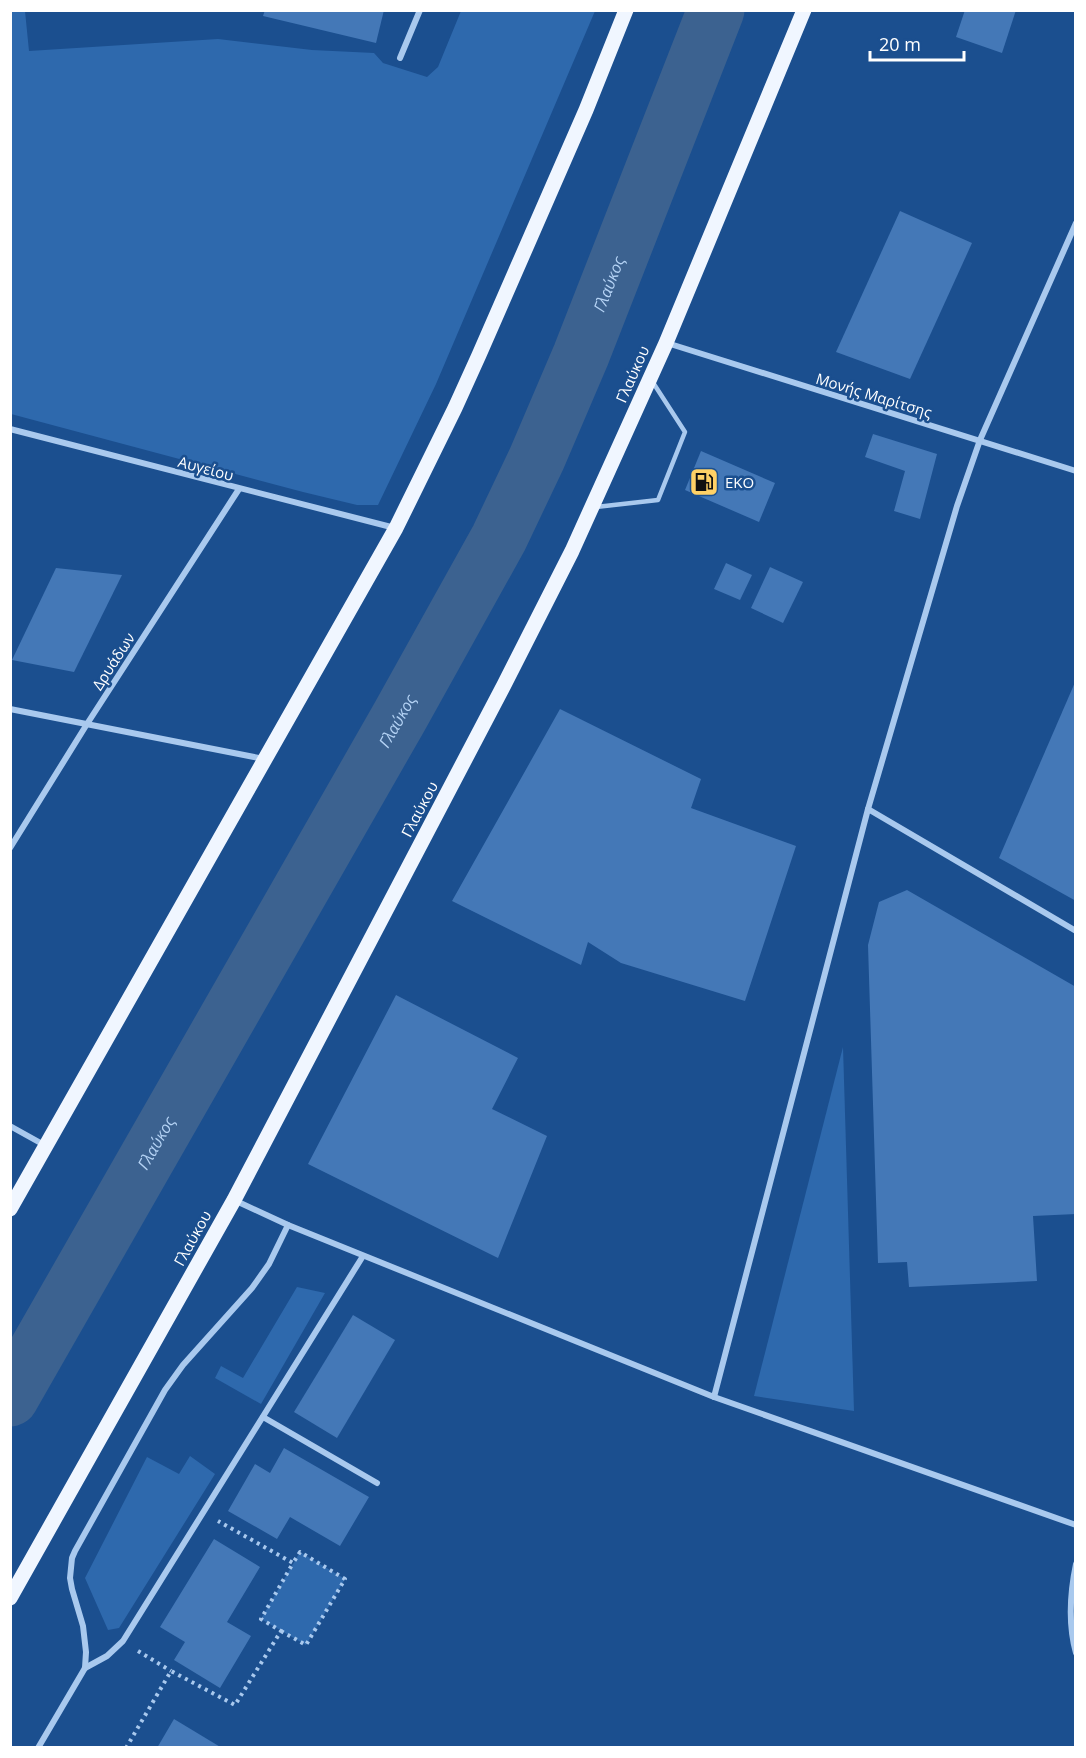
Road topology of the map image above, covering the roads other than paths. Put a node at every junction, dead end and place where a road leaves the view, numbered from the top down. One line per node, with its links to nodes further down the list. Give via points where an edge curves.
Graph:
1 (420, 10): 4 (street)
2 (626, 10): 13 (main road, via 474,366)
3 (804, 10): 6 (main road, Γλαύκου)
4 (400, 58)
5 (1076, 223): 9 (street)
6 (666, 343): 7 (main road, Γλαύκου); 9 (street, Μονής Μαρίτσης)
7 (650, 378): 12 (main road, Γλαύκου); 12 (lane, via 685,432 658,500)
8 (10, 429): 11 (street, Αυγείου)
9 (980, 440): 10 (street, Μονής Μαρίτσης); 17 (street)
10 (1076, 471)
11 (239, 489): 13 (street, Αυγείου); 15 (street, Δρυάδων)
12 (591, 508): 22 (main road, Γλαύκου, via 498,696)
13 (396, 528): 16 (main road)
14 (10, 709): 15 (street)
15 (87, 724): 16 (street); 18 (street, Δρυάδων)
16 (265, 759): 21 (main road)
17 (868, 809): 19 (street); 26 (street)
18 (10, 848)
19 (1076, 931)
20 (10, 1126): 21 (street)
21 (46, 1146): 23 (main road)
22 (234, 1200): 24 (street); 31 (main road, Γλαύκου)
23 (10, 1209)
24 (288, 1226): 25 (street); 33 (street, via 252,1288 165,1390 72,1558 70,1578 83,1626)
25 (363, 1256): 26 (street); 27 (street)
26 (714, 1397): 29 (street)
27 (263, 1417): 28 (street); 33 (street, via 123,1641)
28 (376, 1483)
29 (1076, 1525)
30 (1076, 1564): 32 (street, via 1071,1603)
31 (10, 1598)
32 (1076, 1653)
33 (85, 1668): 34 (street)
34 (38, 1748)

